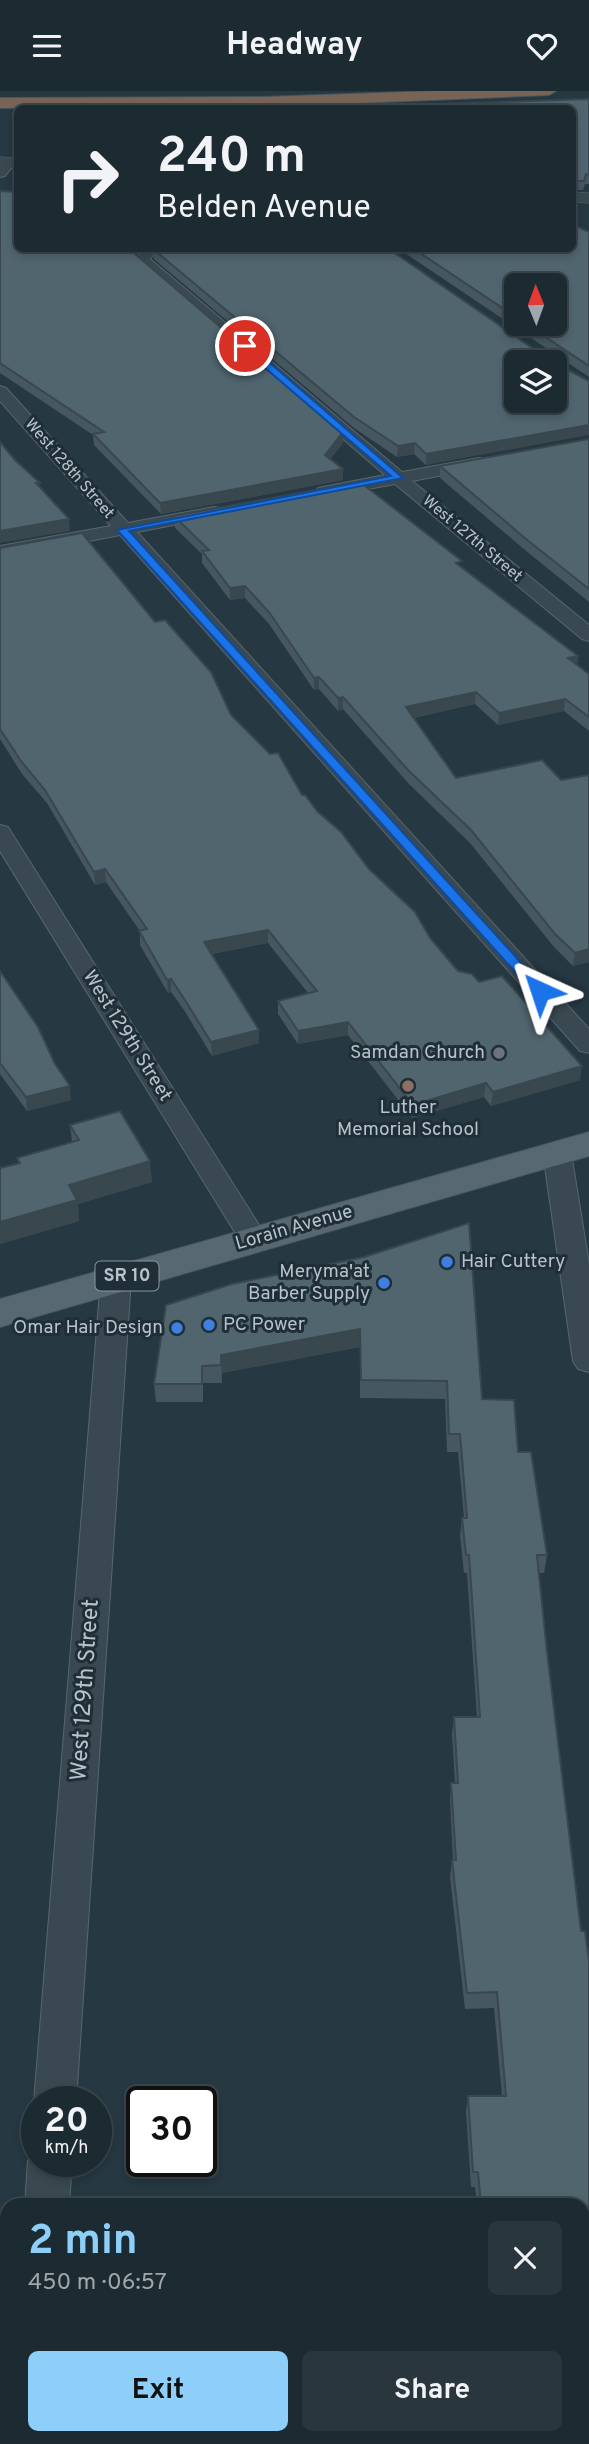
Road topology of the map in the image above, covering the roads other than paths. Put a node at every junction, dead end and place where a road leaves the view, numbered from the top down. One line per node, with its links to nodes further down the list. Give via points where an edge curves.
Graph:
1 (549, 91): 2 (highway, via 249,103)
2 (0, 103)
3 (148, 252): 6 (street, West 127th Street, via 142,259)
4 (0, 391): 9 (street, West 128th Street)
5 (497, 459): 6 (street)
6 (398, 478): 7 (street); 11 (street, West 127th Street)
7 (304, 496)
8 (237, 508): 9 (street)
9 (122, 530): 10 (street); 13 (street, West 128th Street)
10 (0, 552)
11 (589, 635)
12 (0, 832): 15 (street, West 129th Street)
13 (589, 1045)
14 (573, 1149): 15 (main road, Lorain Avenue / SR 10); 18 (street)
15 (254, 1240): 16 (main road, Lorain Avenue / SR 10)
16 (116, 1279): 17 (main road, Lorain Avenue / SR 10); 19 (street, West 129th Street)
17 (0, 1313)
18 (589, 1361)
19 (56, 2086)
20 (49, 2177): 21 (street)
21 (47, 2198)

